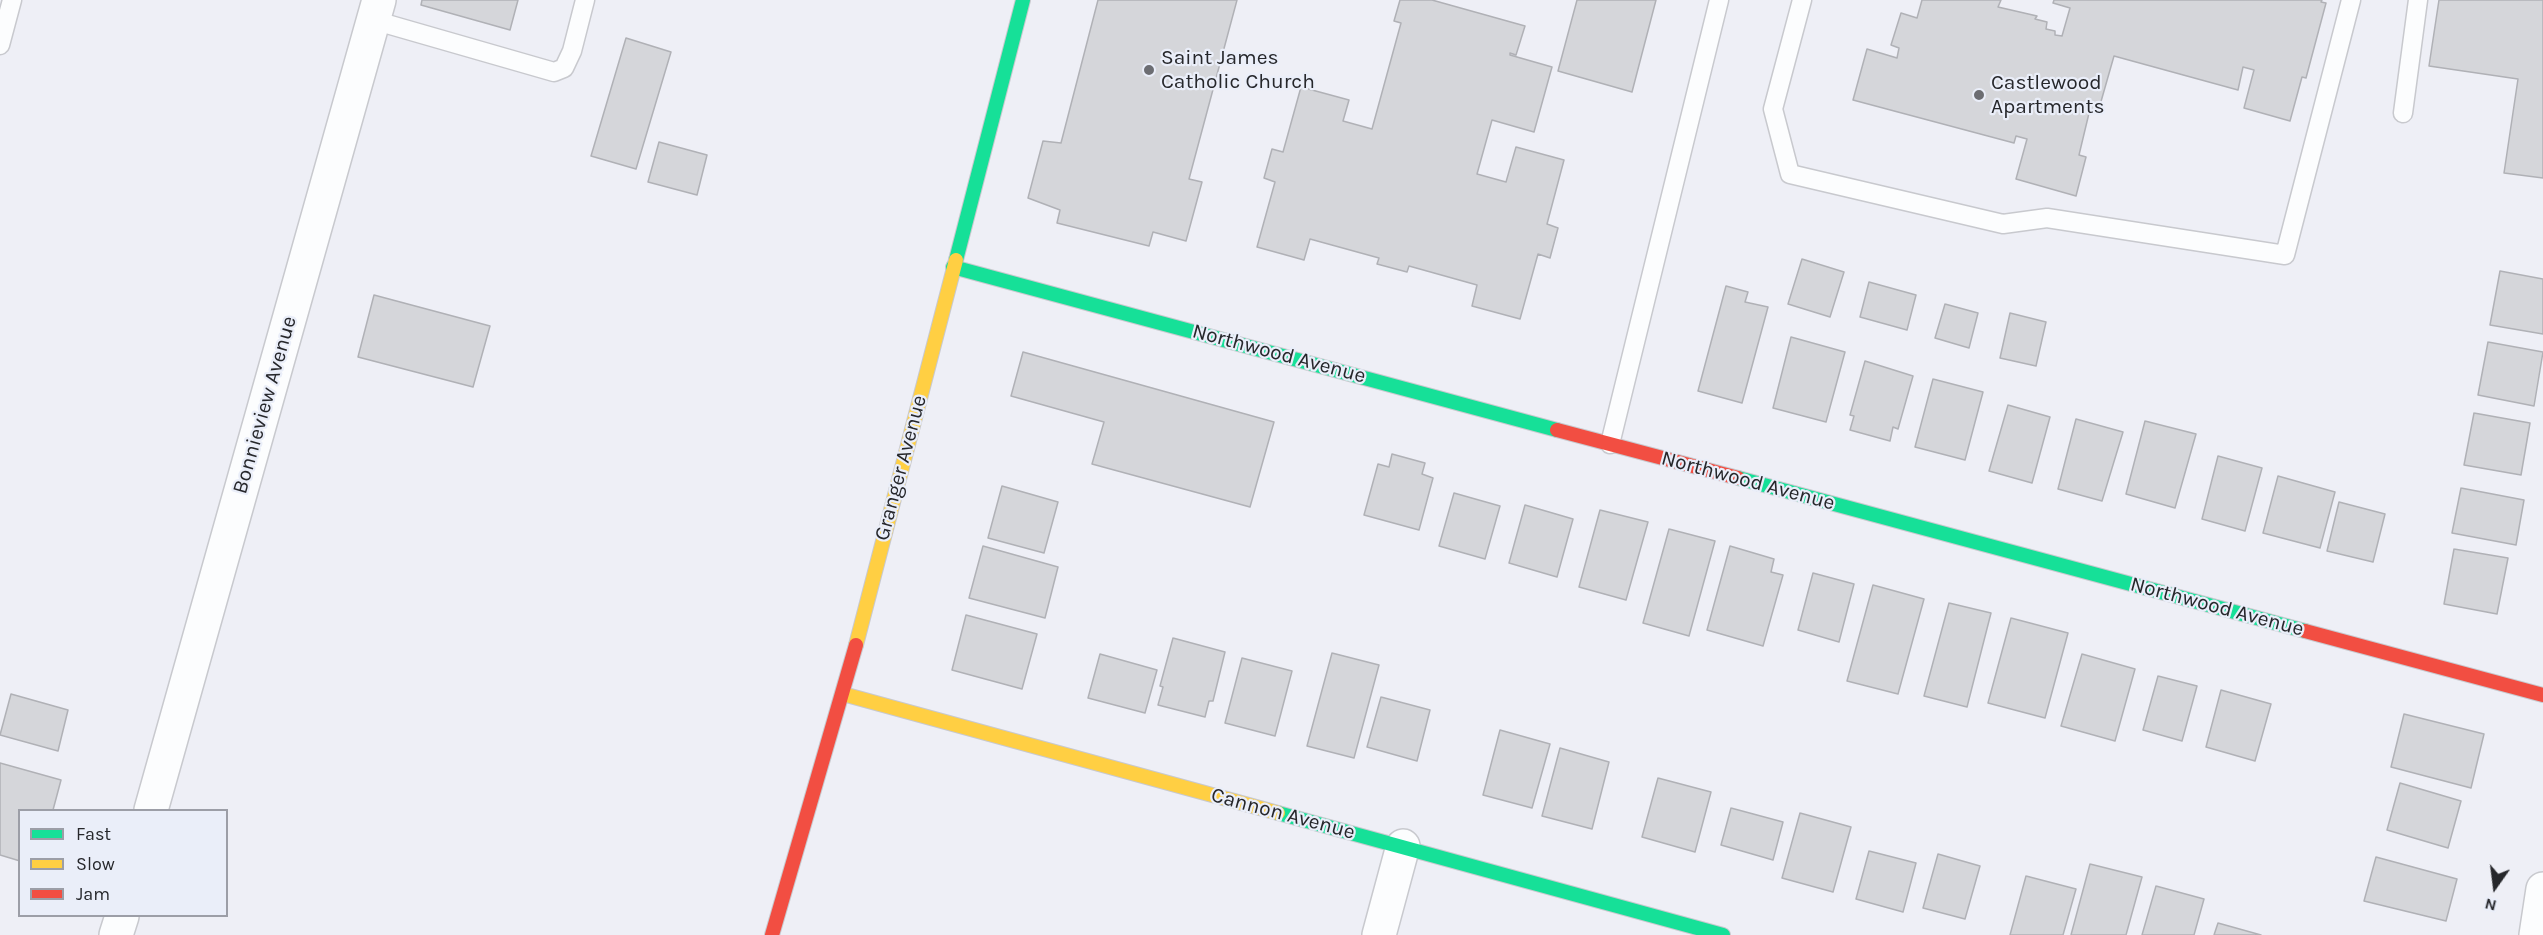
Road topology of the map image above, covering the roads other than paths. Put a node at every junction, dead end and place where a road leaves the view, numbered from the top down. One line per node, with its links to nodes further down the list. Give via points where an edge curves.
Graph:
1 (12, 0): 9 (lane)
2 (585, 0): 8 (lane, via 572,51 564,68 554,72)
3 (1023, 0): 11 (street, Granger Avenue)
4 (1719, 0): 12 (lane)
5 (1802, 0): 6 (lane, via 1773,109 1790,174 2003,224 2047,218 2285,255)
6 (2351, 0)
7 (2418, 0): 10 (lane)
8 (376, 10): 15 (street, Bonnieview Avenue)
9 (0, 45)
10 (2403, 113)
11 (953, 267): 12 (street, Northwood Avenue); 13 (street, Granger Avenue)
12 (1610, 444): 14 (street, Northwood Avenue)
13 (843, 694): 16 (street, Cannon Avenue); 20 (street, Granger Avenue)
14 (2543, 695)
15 (151, 809)
16 (1403, 846): 21 (street); 22 (street, Cannon Avenue)
17 (2543, 889): 23 (street)
18 (121, 917): 19 (street)
19 (116, 935)
20 (772, 935)
21 (1379, 935)
22 (1723, 935)
23 (2536, 935)

